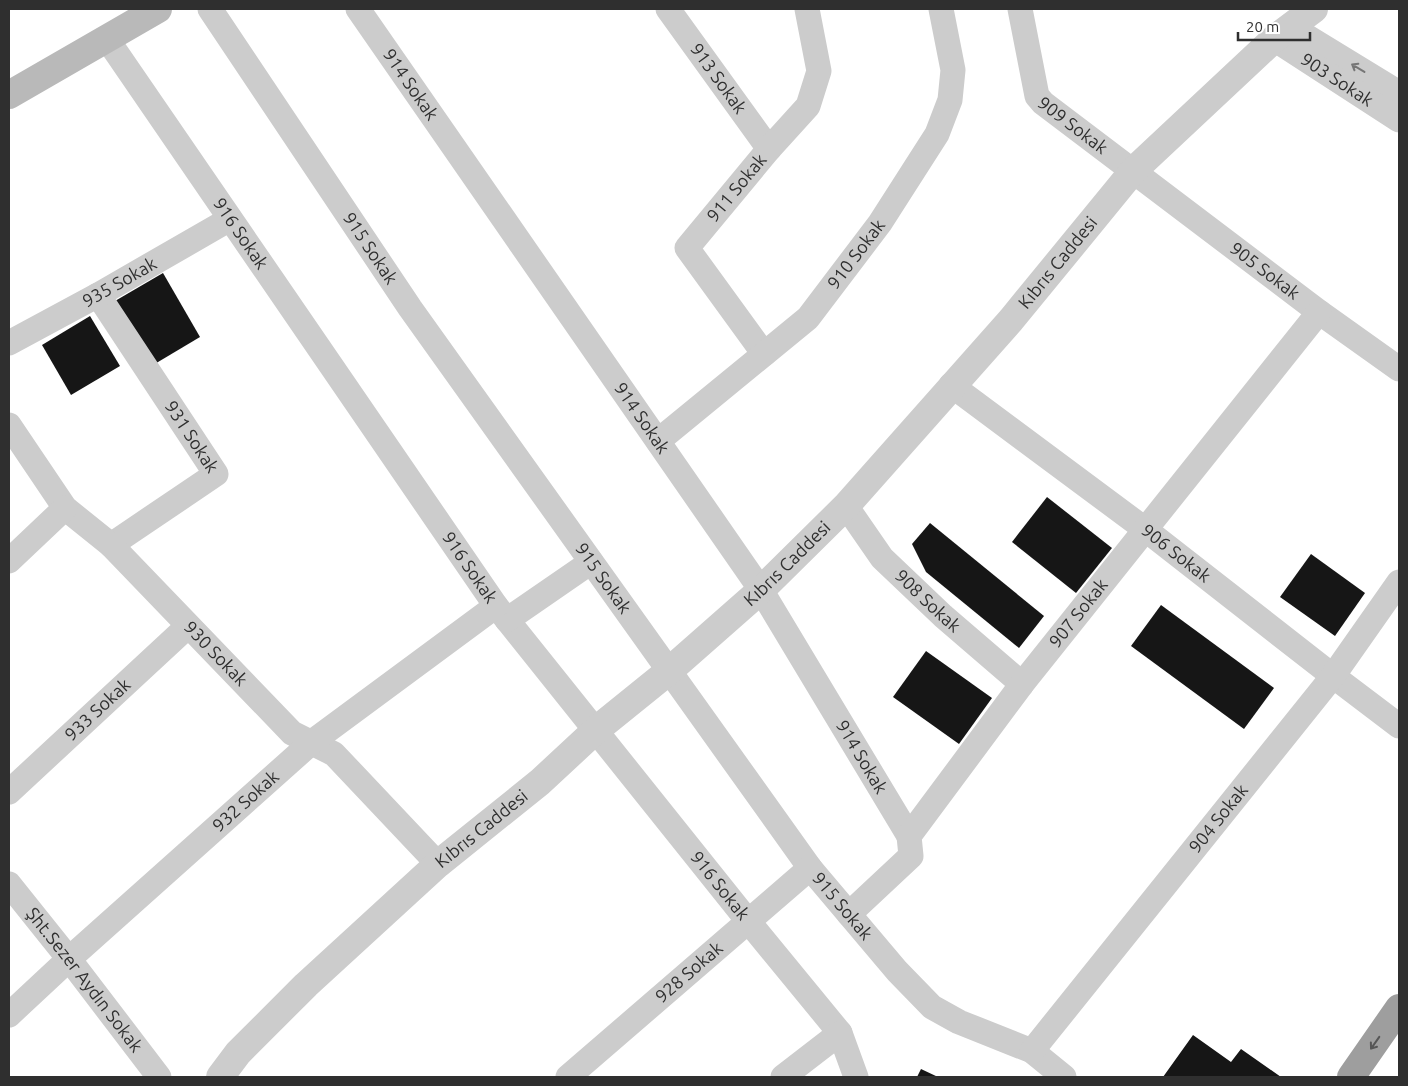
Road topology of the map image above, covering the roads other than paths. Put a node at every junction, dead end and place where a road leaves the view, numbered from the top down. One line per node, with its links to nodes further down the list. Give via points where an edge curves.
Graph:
1 (158, 9): 10 (main road)
2 (210, 9): 30 (street, 915 Sokak, via 410,308)
3 (358, 9): 24 (street, 914 Sokak)
4 (668, 9): 14 (street, 913 Sokak)
5 (807, 9): 14 (street, 911 Sokak, via 819,71 808,106)
6 (941, 9): 20 (street, 910 Sokak, via 953,70 950,100 937,134 880,222 808,318)
7 (1020, 9): 15 (street, 909 Sokak, via 1037,96)
8 (1314, 9): 9 (street, Kıbrıs Caddesi)
9 (1282, 33): 11 (street, 903 Sokak, one-way to 9); 13 (street, 903 Sokak); 15 (street, Kıbrıs Caddesi)
10 (106, 39): 12 (main road); 16 (street, 916 Sokak)
11 (1399, 93)
12 (9, 95)
13 (1399, 120)
14 (769, 149): 20 (street, 911 Sokak, via 687,248)
15 (1133, 171): 18 (street, 905 Sokak); 22 (street, Kıbrıs Caddesi, via 1010,320)
16 (230, 219): 17 (street, 935 Sokak); 33 (street, 916 Sokak)
17 (98, 295): 19 (street, 935 Sokak); 28 (street, 931 Sokak, via 216,474)
18 (1319, 312): 21 (street, 905 Sokak); 27 (street, 907 Sokak)
19 (9, 343)
20 (764, 354): 24 (street, 910 Sokak)
21 (1399, 369)
22 (951, 385): 25 (street, Kıbrıs Caddesi); 27 (street, 906 Sokak)
23 (9, 425): 26 (street, 930 Sokak)
24 (658, 441): 32 (street, 914 Sokak)
25 (846, 506): 32 (street, Kıbrıs Caddesi); 37 (street, 908 Sokak, via 882,558)
26 (65, 508): 28 (street, 930 Sokak); 29 (street)
27 (1146, 530): 36 (street, 906 Sokak); 37 (street, 907 Sokak)
28 (111, 545): 34 (street, 930 Sokak)
29 (9, 561)
30 (591, 562): 33 (street, 932 Sokak); 35 (street, 915 Sokak)
31 (1399, 582): 36 (street, 904 Sokak)
32 (761, 590): 35 (street, Kıbrıs Caddesi); 42 (street, 914 Sokak)
33 (502, 613): 39 (street, 916 Sokak); 40 (street, 932 Sokak)
34 (188, 626): 40 (street, 930 Sokak, via 292,733); 41 (street, 933 Sokak)
35 (669, 671): 39 (street, Kıbrıs Caddesi); 44 (street, 915 Sokak)
36 (1333, 676): 38 (street, 906 Sokak); 52 (street, 904 Sokak)
37 (1022, 684): 42 (street, 907 Sokak)
38 (1399, 726)
39 (596, 730): 43 (street, Kıbrıs Caddesi, via 540,782); 47 (street, 916 Sokak)
40 (312, 742): 43 (street, 930 Sokak, via 334,754); 48 (street, 932 Sokak)
41 (9, 792)
42 (909, 836): 46 (street, via 911,856)
43 (438, 864): 55 (street, Kıbrıs Caddesi, via 306,985 238,1053)
44 (810, 868): 46 (street, 915 Sokak); 47 (street, 928 Sokak)
45 (9, 884): 48 (street, Şht.Sezer Aydın Sokak)
46 (849, 914): 52 (street, 915 Sokak, via 932,1007 959,1022)
47 (748, 921): 51 (street, 916 Sokak); 56 (street, 928 Sokak)
48 (69, 959): 50 (street, 932 Sokak); 54 (street, Şht.Sezer Aydın Sokak)
49 (1399, 1008): 59 (highway, one-way to 59)
50 (9, 1015)
51 (840, 1033): 57 (street); 58 (street, 916 Sokak)
52 (1032, 1051): 53 (street, 915 Sokak)
53 (1061, 1076)
54 (159, 1077)
55 (220, 1077)
56 (568, 1077)
57 (783, 1077)
58 (856, 1077)
59 (1351, 1077)

